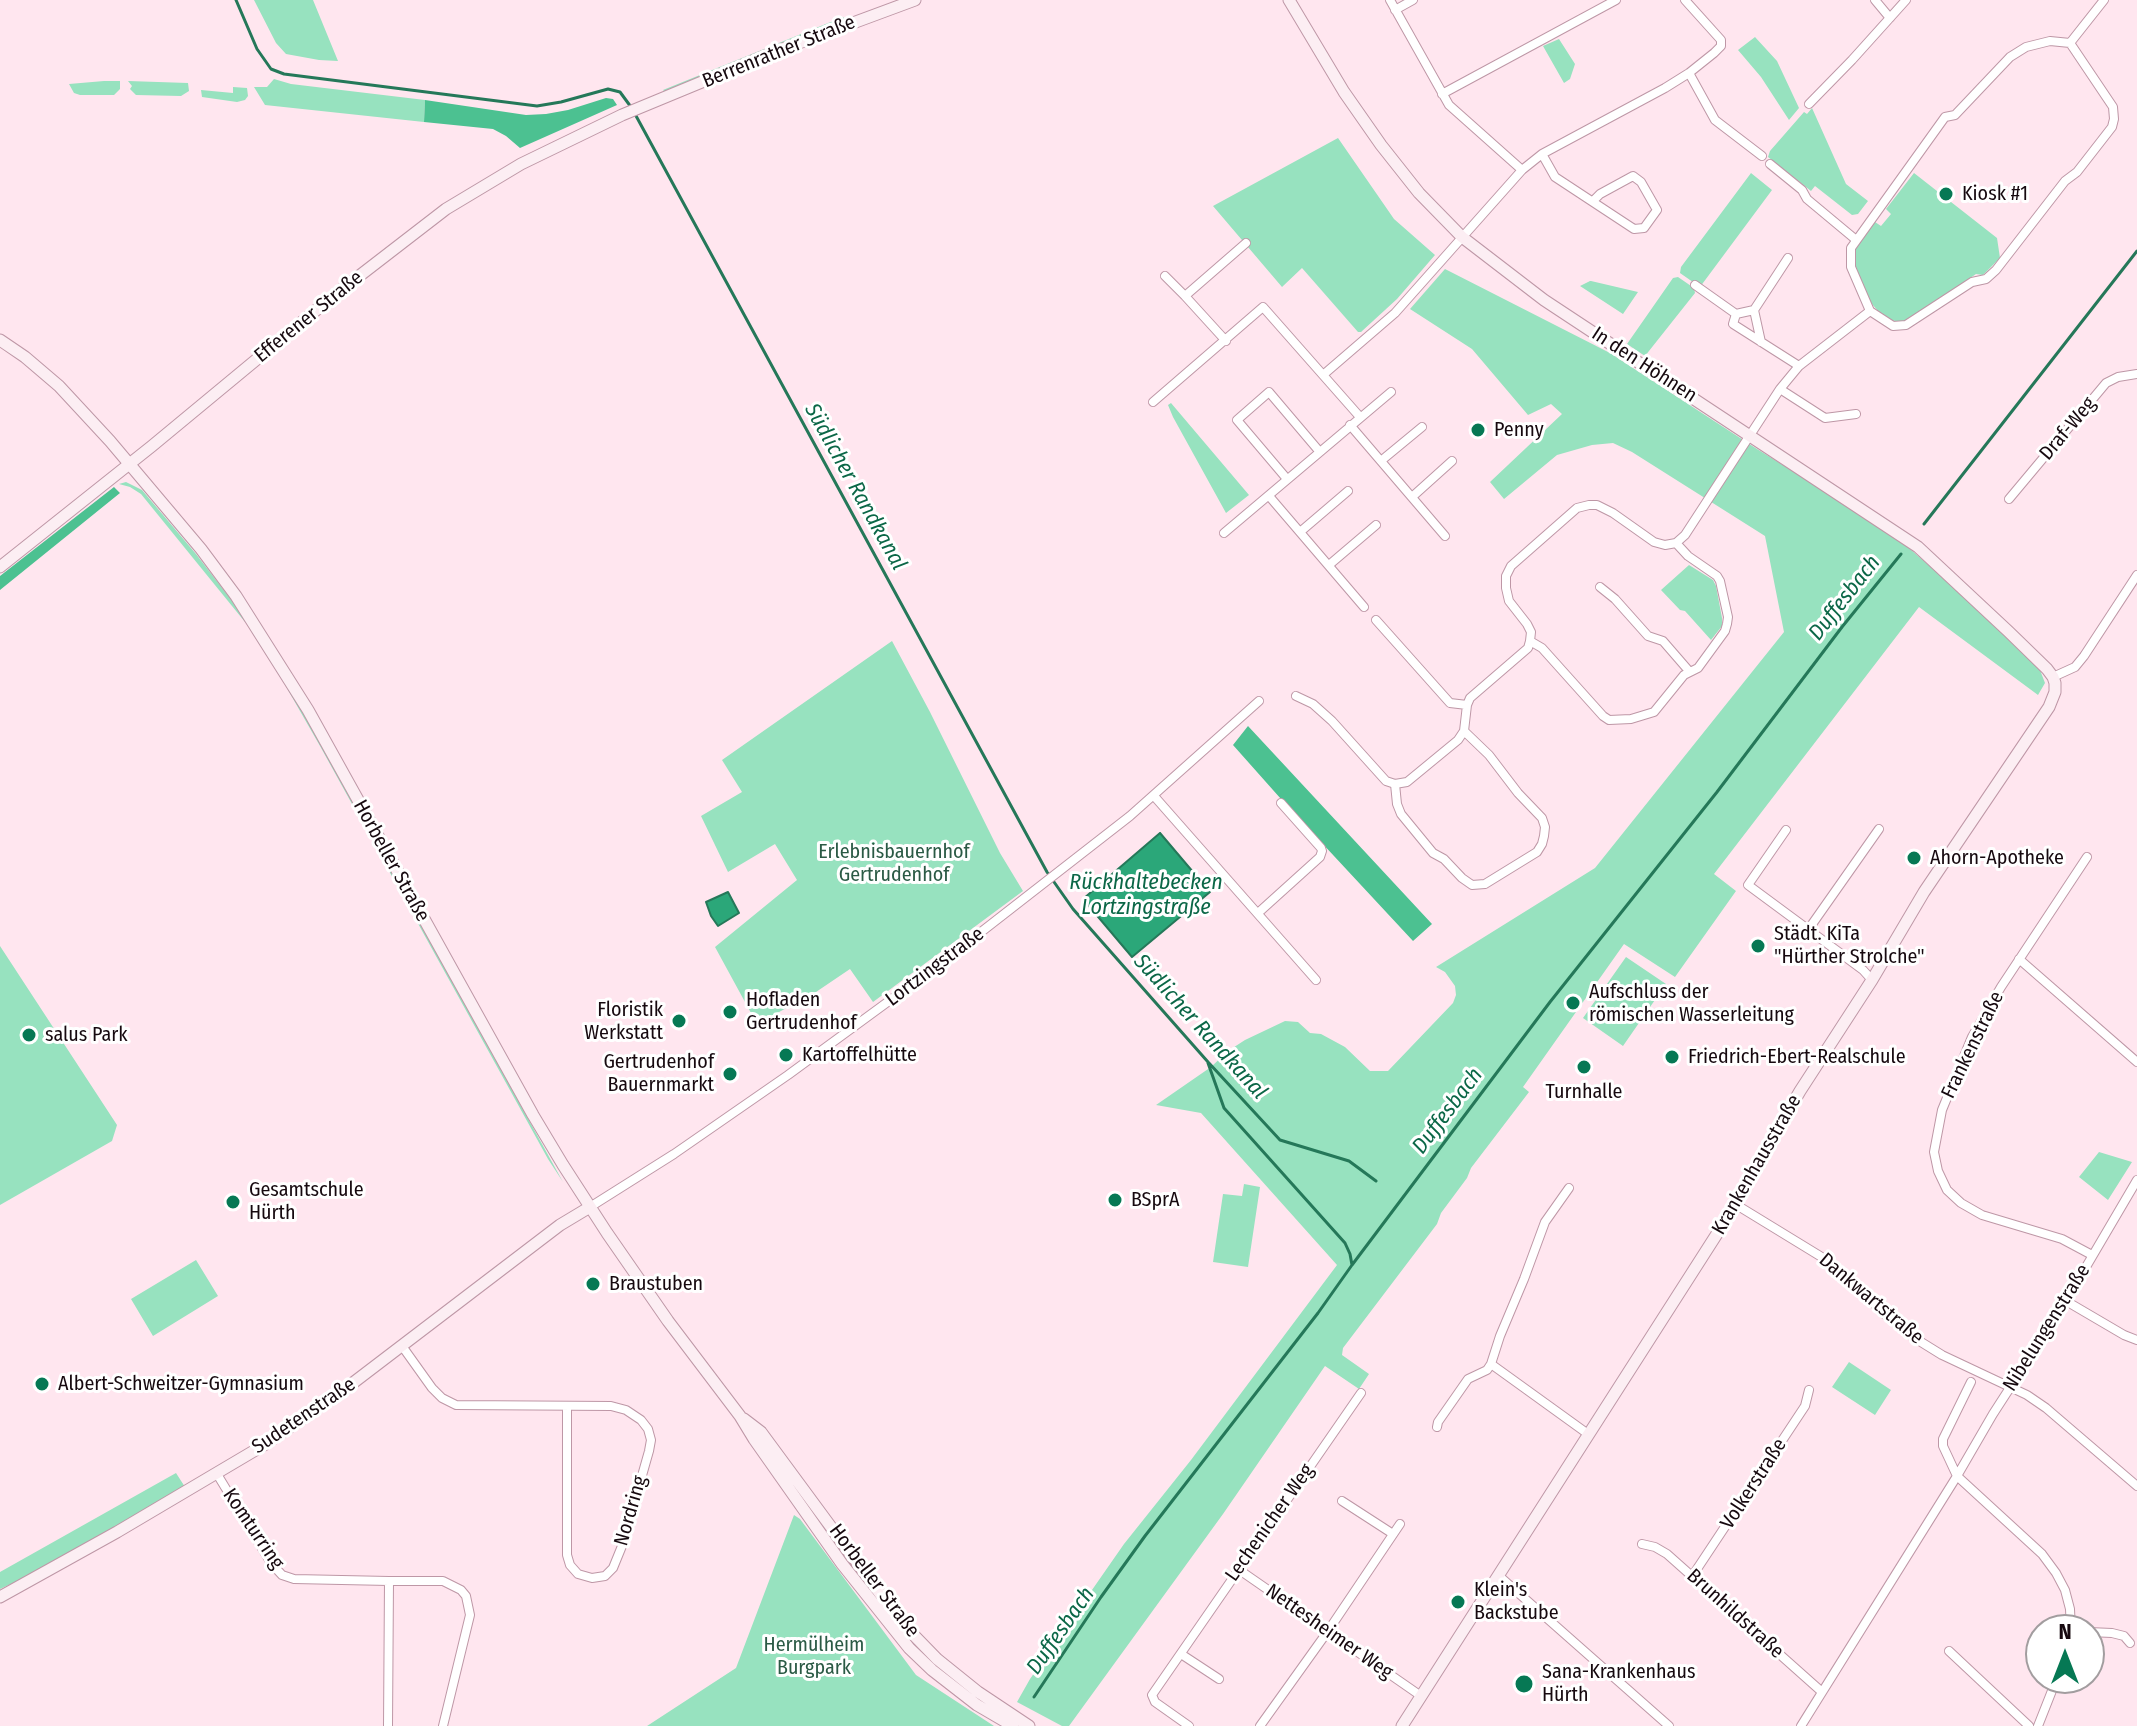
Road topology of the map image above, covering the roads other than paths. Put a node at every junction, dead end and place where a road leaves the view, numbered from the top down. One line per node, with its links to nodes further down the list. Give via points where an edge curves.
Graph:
1 (915, 0): 16 (street, Berrenrather Straße)
2 (1289, 0): 22 (street, In den Höhnen, via 1381,145)
3 (1390, 0): 10 (street)
4 (1413, 0): 10 (street)
5 (1616, 0): 14 (street)
6 (1685, 0): 13 (street, via 1721,40 1721,46)
7 (1875, 0): 11 (street)
8 (1906, 0): 11 (street)
9 (2104, 0): 12 (street)
10 (1395, 10): 14 (street)
11 (1890, 18): 15 (street)
12 (2070, 43): 23 (street, via 2050,41 2010,57 1955,115 1945,117); 30 (street, via 2113,107 2112,127 1986,279 1972,282 1906,325 1893,326)
13 (1689, 73): 17 (street); 18 (street, via 1715,120)
14 (1442, 94): 20 (street)
15 (1809, 104)
16 (644, 107): 49 (street, Efferener Straße, via 521,164 446,209)
17 (1542, 154): 20 (street); 21 (street, via 1555,177)
18 (1762, 156)
19 (1770, 164): 23 (street)
20 (1522, 170): 22 (street)
21 (1593, 201): 21 (street, via 1634,229 1644,228 1657,210 1633,176)
22 (1462, 237): 37 (street, via 1395,313); 45 (street, In den Höhnen, via 1544,300)
23 (1855, 239): 30 (street, via 1851,267)
24 (1246, 243): 28 (street)
25 (1788, 258): 29 (street)
26 (1165, 276): 28 (street)
27 (1695, 285): 31 (street)
28 (1185, 296): 33 (street)
29 (1754, 310): 31 (street); 34 (street)
30 (1870, 311): 35 (street)
31 (1736, 314): 34 (street, via 1733,324)
32 (0, 340): 49 (street, Horbeller Straße, via 59,386)
33 (1226, 341): 37 (street, via 1263,307); 40 (street)
34 (1761, 342): 35 (street)
35 (1799, 366): 38 (street)
36 (2137, 374): 54 (street, Draf-Weg, via 2106,383)
37 (1323, 375): 42 (street)
38 (1780, 389): 41 (street, via 1825,418); 45 (street)
39 (1391, 392): 42 (street)
40 (1153, 402)
41 (1856, 414)
42 (1360, 417): 43 (street)
43 (1350, 425): 46 (street); 47 (street)
44 (1422, 427): 47 (street)
45 (1751, 436): 59 (street); 68 (street, In den Höhnen, via 1918,547)
46 (1319, 451): 50 (street); 50 (street, via 1269,392 1237,420)
47 (1382, 460): 53 (street)
48 (1452, 461): 53 (street)
49 (130, 464): 61 (street, Efferener Straße); 88 (street, Horbeller Straße, via 257,626)
50 (1287, 479): 52 (street)
51 (1348, 491): 56 (street)
52 (1269, 496): 56 (street); 57 (street)
53 (1412, 497): 58 (street)
54 (2009, 499)
55 (1376, 525): 60 (street)
56 (1300, 532): 60 (street)
57 (1224, 533)
58 (1445, 536)
59 (1676, 543): 66 (street, via 1654,542 1597,505 1577,508 1506,576 1509,601 1527,624); 67 (street, via 1717,576 1728,617 1725,631 1698,668)
60 (1329, 565): 64 (street)
61 (0, 567)
62 (2137, 575): 68 (street, via 2075,667)
63 (1600, 587): 67 (street)
64 (1364, 607)
65 (1376, 620): 71 (street, via 1450,703)
66 (1530, 641): 67 (street, via 1609,720 1654,712); 71 (street)
67 (1689, 671)
68 (2053, 677): 83 (street, Krankenhausstraße, via 2049,707 1924,892)
69 (1296, 696): 73 (street, via 1313,704 1386,781)
70 (1259, 701): 74 (street, Lortzingstraße)
71 (1467, 705): 72 (street)
72 (1464, 731): 73 (street, via 1407,782); 73 (street, via 1542,818 1544,836 1537,852 1485,884 1472,885 1433,853 1401,814)
73 (1395, 784)
74 (1154, 796): 79 (street); 88 (street, Lortzingstraße, via 788,1075)
75 (1281, 803): 79 (street, via 1322,851)
76 (1879, 829): 80 (street)
77 (1786, 830): 80 (street, via 1748,885)
78 (2087, 857): 81 (street, Frankenstraße)
79 (1258, 913): 82 (street)
80 (1808, 930): 83 (street)
81 (2019, 959): 84 (street); 89 (street, Frankenstraße, via 1972,1037 1942,1110 1934,1152 1938,1171 1947,1190 1982,1215 2040,1231)
82 (1316, 980)
83 (1872, 980): 87 (street, Krankenhausstraße)
84 (2137, 1062)
85 (2137, 1180): 89 (street, Nibelungenstraße)
86 (1569, 1188): 93 (street, via 1545,1222)
87 (1735, 1204): 95 (street, Dankwartstraße, via 1820,1256 1913,1337); 101 (street, Krankenhausstraße)
88 (590, 1207): 92 (street, Sudetenstraße); 99 (street, Horbeller Straße)
89 (2092, 1255): 90 (street, Nibelungenstraße)
90 (2066, 1301): 91 (street); 95 (street, Nibelungenstraße)
91 (2137, 1340)
92 (402, 1346): 98 (street, Nordring, via 432,1388 456,1405); 102 (street, Sudetenstraße)
93 (1491, 1364): 100 (street, via 1468,1379); 101 (street)
94 (1971, 1382): 103 (street, Nibelungenstraße, via 1943,1439)
95 (2010, 1388): 103 (street, Nibelungenstraße); 104 (street, Dankwartstraße, via 2046,1408)
96 (1809, 1390): 111 (street, Volkerstraße, via 1805,1406)
97 (1361, 1393): 109 (street, Lechenicher Weg)
98 (567, 1406): 98 (street, Nordring, via 567,1555 578,1574 605,1576 622,1546 651,1440 641,1420 626,1410)
99 (740, 1416): 126 (street, Horbeller Straße, via 842,1564 909,1648 977,1705); 127 (street, Horbeller Straße, via 761,1432 901,1622 937,1659)
100 (1437, 1427)
101 (1588, 1434): 110 (street, Krankenhausstraße)
102 (217, 1474): 112 (street, Komturring, via 282,1575); 113 (street, Sudetenstraße)
103 (1957, 1476): 114 (street, via 2042,1554 2065,1590); 121 (street, Nibelungenstraße)
104 (2137, 1486)
105 (1342, 1501): 107 (street)
106 (1400, 1524): 107 (street)
107 (1393, 1534): 115 (street)
108 (1642, 1544): 111 (street, Brunhildstraße, via 1667,1554)
109 (1238, 1569): 115 (street, Nettesheimer Weg); 119 (street, Lechenicher Weg)
110 (1498, 1575): 123 (street, Krankenhausstraße); 131 (street)
111 (1693, 1575): 121 (street, Brunhildstraße)
112 (389, 1581): 124 (street); 125 (street, Komturring, via 443,1581 466,1596 469,1625)
113 (0, 1597)
114 (2070, 1614)
115 (1328, 1631): 123 (street, Nettesheimer Weg); 129 (street)
116 (2105, 1633): 117 (street, via 2124,1636)
117 (2130, 1643)
118 (1949, 1651): 133 (street)
119 (1181, 1654): 120 (street); 128 (street, Lechenicher Weg, via 1152,1695)
120 (1219, 1679)
121 (1822, 1692): 132 (street, Nibelungenstraße)
122 (2051, 1694): 134 (street)
123 (1421, 1696): 130 (street, Krankenhausstraße)
124 (388, 1726)
125 (443, 1726)
126 (1013, 1726)
127 (1029, 1726)
128 (1189, 1726)
129 (1260, 1726)
130 (1402, 1726)
131 (1669, 1726)
132 (1801, 1726)
133 (2029, 1726)
134 (2038, 1726)

